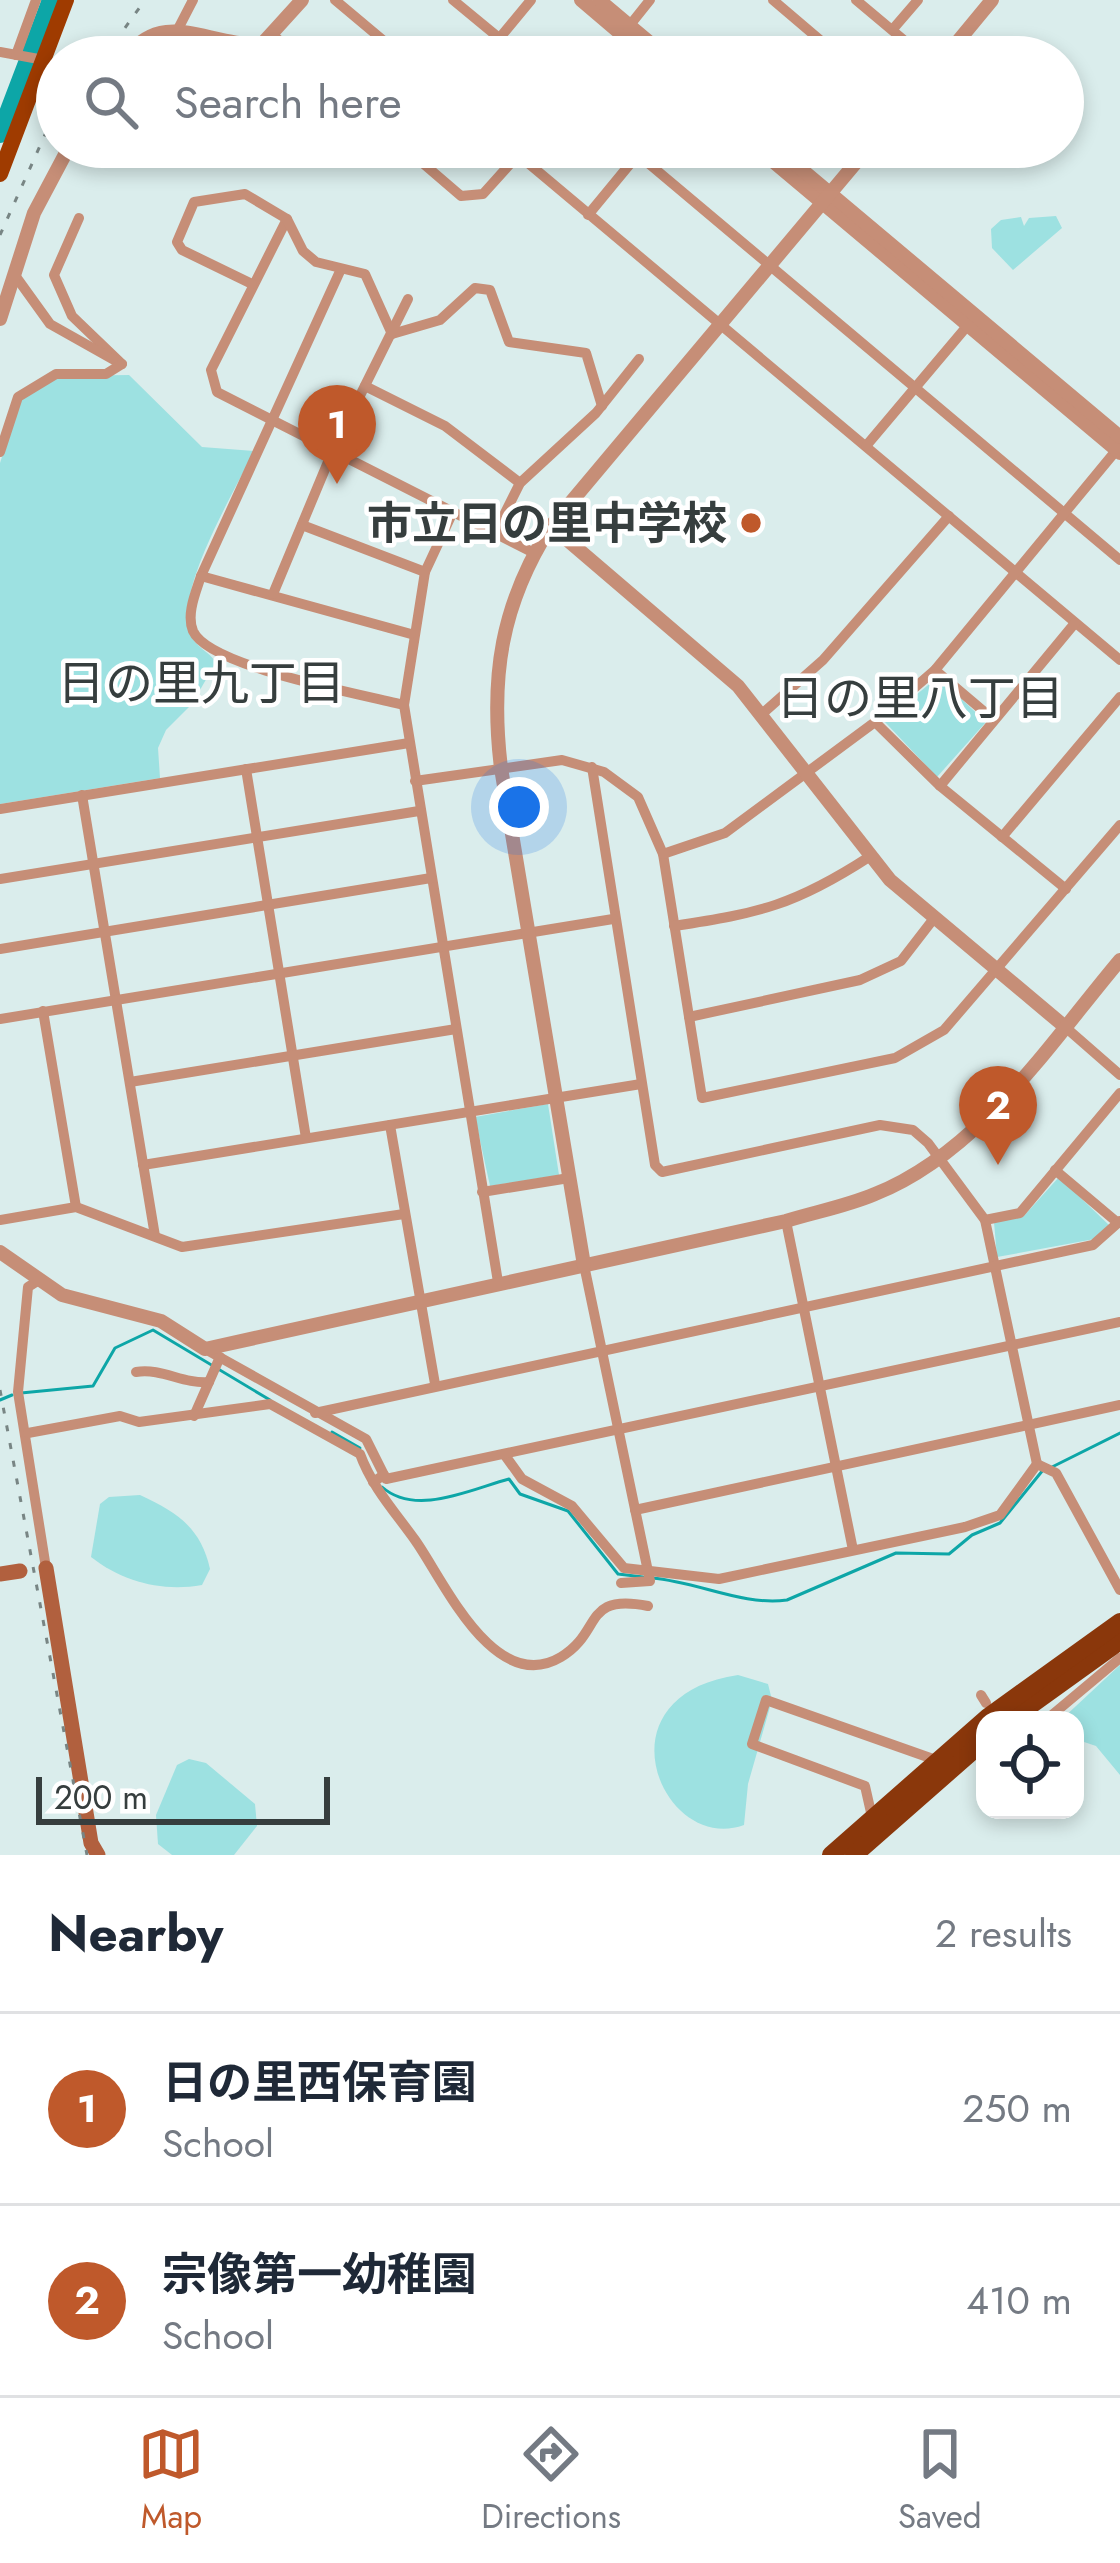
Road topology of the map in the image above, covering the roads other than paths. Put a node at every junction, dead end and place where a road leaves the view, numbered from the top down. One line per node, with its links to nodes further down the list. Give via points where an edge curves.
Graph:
1 (35, 0): 31 (street)
2 (66, 0): 19 (main road)
3 (193, 0): 15 (street)
4 (302, 0): 18 (street)
5 (335, 0): 22 (street)
6 (453, 0): 23 (street)
7 (531, 0): 24 (street)
8 (580, 0): 17 (street)
9 (598, 0): 17 (street)
10 (650, 0): 17 (street)
11 (772, 0): 27 (street)
12 (856, 0): 16 (street)
13 (918, 0): 16 (street)
14 (992, 0): 29 (street)
15 (178, 29): 20 (street); 21 (street)
16 (893, 29): 28 (street)
17 (626, 30): 25 (street); 26 (street)
18 (273, 35)
19 (51, 36)
20 (152, 36)
21 (214, 36)
22 (378, 36)
23 (497, 36)
24 (501, 36)
25 (631, 36)
26 (635, 36)
27 (815, 36)
28 (901, 36)
29 (962, 36)
30 (0, 52): 31 (street)
31 (17, 55): 32 (street)
32 (36, 58)
33 (36, 73): 43 (main road)
34 (58, 168): 50 (street)
35 (428, 168): 36 (street, via 461,196 483,194)
36 (501, 168)
37 (533, 168): 45 (street)
38 (623, 168): 45 (street)
39 (659, 168): 48 (street)
40 (785, 168): 44 (street)
41 (796, 168): 44 (street)
42 (851, 168): 44 (street)
43 (0, 174)
44 (826, 198): 48 (street); 55 (street); 64 (street)
45 (588, 214): 54 (street)
46 (79, 218): 58 (street, via 55,275 72,316)
47 (286, 219): 49 (street, via 303,251); 51 (street); 51 (street, via 245,194 194,202 177,242 182,250)
48 (770, 265): 54 (street); 60 (street)
49 (341, 269): 56 (street, via 365,274); 62 (street)
50 (14, 274): 53 (street); 58 (street, via 50,324)
51 (252, 284): 62 (street, via 211,370 217,392)
52 (408, 299): 56 (street)
53 (0, 319)
54 (720, 324): 63 (street); 72 (street)
55 (968, 325): 60 (street); 64 (street)
56 (392, 334): 59 (street); 61 (street, via 440,320 475,287 490,290 509,342 586,353)
57 (639, 359): 61 (street)
58 (122, 364): 66 (street, via 106,374 56,374 18,397)
59 (365, 386): 65 (street); 67 (street, via 445,426)
60 (915, 388): 63 (street); 69 (street)
61 (602, 406): 67 (street)
62 (273, 421): 65 (street); 78 (street)
63 (866, 446): 70 (street)
64 (1119, 447): 69 (street)
65 (333, 450): 68 (street); 71 (street)
66 (0, 452)
67 (520, 483): 73 (street)
68 (452, 514): 73 (street); 76 (street)
69 (1065, 514): 75 (street); 77 (street)
70 (949, 516): 77 (street); 86 (street, via 823,660)
71 (302, 525): 76 (street); 79 (street)
72 (551, 526): 74 (street); 86 (street, via 706,655)
73 (494, 535): 74 (street)
74 (533, 553): 90 (street, via 496,662)
75 (1120, 560)
76 (424, 572): 81 (street)
77 (1016, 572): 80 (street); 83 (street)
78 (201, 576): 79 (street); 85 (street, via 189,620 195,637 222,657)
79 (273, 594): 81 (street)
80 (1076, 623): 82 (street); 87 (street)
81 (411, 634): 85 (street)
82 (1120, 660)
83 (935, 670): 87 (street); 88 (street)
84 (1120, 697): 101 (street)
85 (404, 705): 89 (street)
86 (762, 714): 93 (street)
87 (994, 720): 95 (street)
88 (875, 722): 93 (street); 95 (street)
89 (409, 743): 92 (street); 94 (street)
90 (501, 767): 91 (street, via 562,760); 94 (street); 113 (street)
91 (592, 767): 102 (street, via 638,796); 110 (street)
92 (246, 770): 96 (street); 100 (street)
93 (806, 773): 102 (street, via 725,833); 103 (street)
94 (415, 781): 98 (street)
95 (940, 786): 101 (street)
96 (82, 796): 97 (street); 104 (street)
97 (0, 809)
98 (419, 811): 100 (street); 105 (street)
99 (1120, 825): 107 (street)
100 (256, 837): 104 (street); 108 (street)
101 (1002, 837): 107 (street)
102 (663, 854): 111 (street)
103 (868, 857): 109 (street); 111 (street, via 808,897)
104 (94, 864): 106 (street); 112 (street)
105 (430, 878): 108 (street); 114 (street)
106 (0, 879)
107 (1066, 890): 117 (street)
108 (268, 905): 112 (street); 118 (street)
109 (935, 917): 117 (street); 121 (street, via 901,962 860,980)
110 (613, 919): 113 (street); 128 (street)
111 (674, 926): 121 (street)
112 (105, 932): 115 (street); 119 (street)
113 (528, 932): 114 (street); 130 (street)
114 (442, 946): 118 (street); 124 (street)
115 (0, 949)
116 (1120, 959): 123 (street)
117 (998, 970): 121 (street, via 944,1030 895,1058 702,1098); 123 (street)
118 (279, 972): 119 (street); 125 (street)
119 (116, 999): 120 (street); 127 (street)
120 (43, 1011): 122 (street); 139 (street)
121 (689, 1017)
122 (0, 1018)
123 (1064, 1027): 126 (street); 134 (street, via 980,1124)
124 (456, 1029): 125 (street); 131 (street)
125 (292, 1056): 127 (street); 133 (street)
126 (1120, 1075)
127 (130, 1082): 135 (street)
128 (641, 1084): 130 (street); 134 (street, via 662,1172 880,1125 913,1130)
129 (1120, 1093): 136 (street)
130 (556, 1098): 131 (street); 137 (street)
131 (470, 1112): 132 (street); 138 (street)
132 (389, 1125): 133 (street); 140 (street)
133 (306, 1138): 135 (street)
134 (939, 1156): 142 (street); 143 (street, via 875,1194)
135 (143, 1166): 145 (street)
136 (1055, 1170): 142 (street, via 1020,1213); 144 (street)
137 (569, 1178): 138 (street); 147 (street)
138 (482, 1192): 150 (street)
139 (76, 1207): 141 (street); 145 (street)
140 (404, 1214): 145 (street, via 194,1246); 151 (street)
141 (0, 1220)
142 (985, 1220): 148 (street)
143 (786, 1221): 147 (street); 152 (street)
144 (1119, 1222): 148 (street, via 1093,1245)
145 (155, 1236)
146 (0, 1252): 149 (street)
147 (584, 1265): 150 (street); 156 (street)
148 (993, 1265): 152 (street); 154 (street)
149 (38, 1280): 155 (street, via 62,1295 161,1321); 167 (street, via 28,1288 18,1392)
150 (498, 1282): 151 (street)
151 (418, 1299): 155 (street); 160 (street)
152 (801, 1306): 156 (street); 161 (street)
153 (1120, 1322): 154 (street)
154 (1011, 1345): 161 (street); 165 (street)
155 (205, 1348): 157 (street)
156 (601, 1348): 160 (street); 166 (street)
157 (220, 1357): 159 (street); 163 (street)
158 (136, 1372): 159 (street)
159 (209, 1382): 164 (street)
160 (435, 1384): 163 (street)
161 (817, 1387): 166 (street); 170 (street)
162 (1120, 1405): 165 (street)
163 (316, 1413): 171 (street, via 366,1438)
164 (194, 1416): 167 (street, via 120,1416); 171 (street, via 270,1404 360,1454)
165 (1027, 1426): 169 (street); 170 (street)
166 (617, 1429): 168 (street); 172 (street)
167 (28, 1433): 174 (street)
168 (504, 1454): 171 (street); 175 (street, via 522,1479 572,1506 617,1563)
169 (1037, 1464): 173 (street, via 991,1519); 179 (street, via 1056,1473)
170 (835, 1467): 172 (street); 173 (street)
171 (378, 1478): 180 (street, via 486,1644 508,1658 561,1657 603,1607)
172 (634, 1510): 175 (street)
173 (853, 1550): 175 (street, via 719,1579)
174 (46, 1568): 189 (main road)
175 (648, 1569): 178 (street, via 650,1581)
176 (20, 1571): 177 (main road)
177 (0, 1574)
178 (621, 1583)
179 (1120, 1590)
180 (648, 1606)
181 (1120, 1622): 187 (highway)
182 (1120, 1642): 184 (highway)
183 (1120, 1658): 185 (street)
184 (1023, 1711)
185 (1057, 1711)
186 (976, 1748): 191 (highway)
187 (936, 1760): 188 (highway); 188 (street, via 766,1700 752,1744 865,1786)
188 (872, 1817): 190 (highway)
189 (98, 1855)
190 (831, 1855)
191 (854, 1855)

